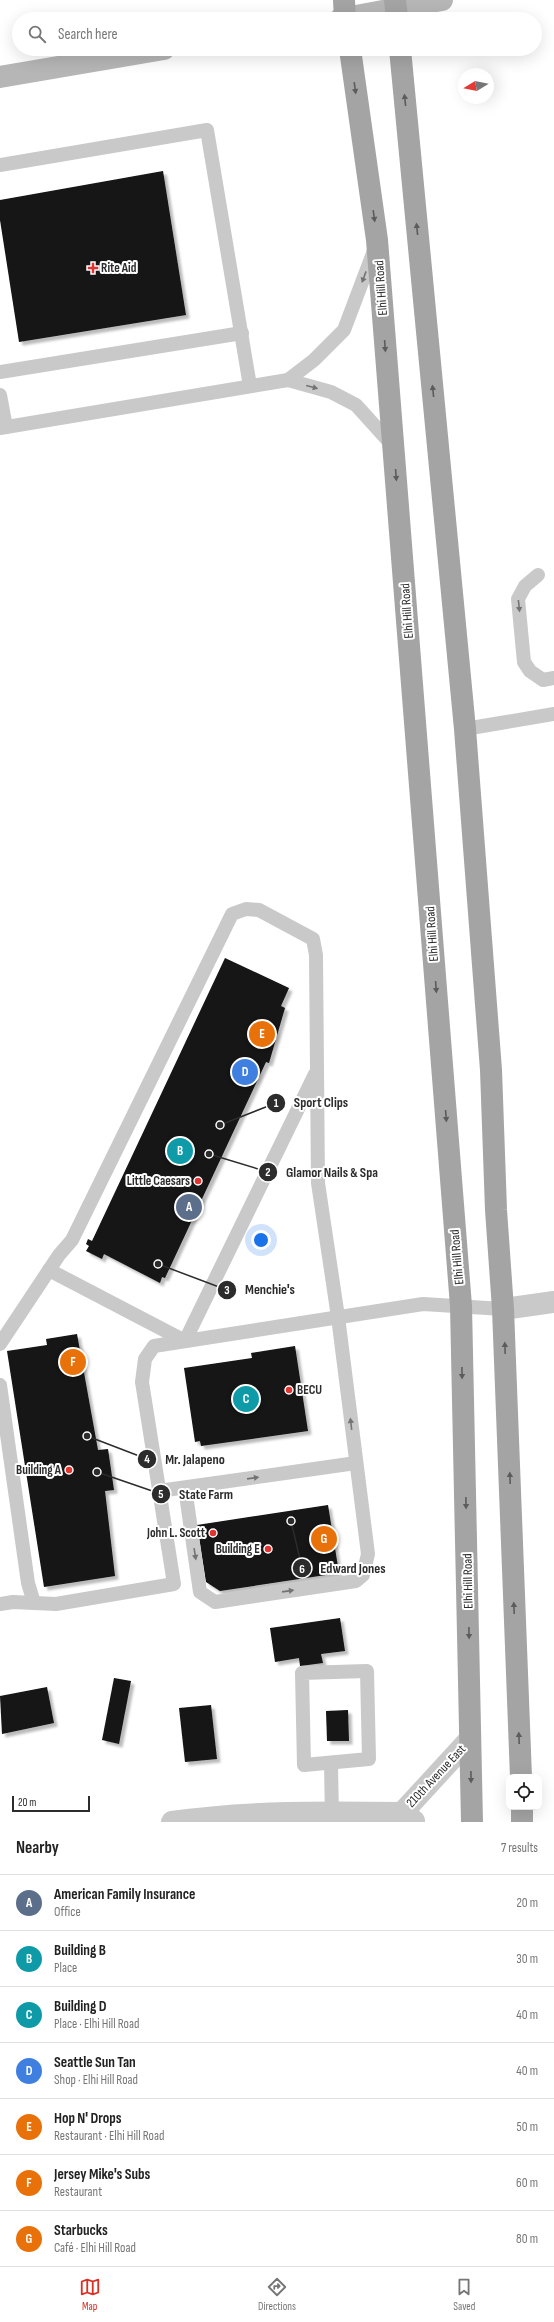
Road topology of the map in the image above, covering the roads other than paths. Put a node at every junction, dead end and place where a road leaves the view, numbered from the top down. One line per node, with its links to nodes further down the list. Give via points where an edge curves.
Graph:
1 (442, 0): 2 (street)
2 (396, 9): 3 (street)
3 (365, 12)
4 (123, 56): 7 (street)
5 (351, 56): 9 (main road, Elhi Hill Road, one-way to 9)
6 (401, 56): 20 (main road, one-way to 6)
7 (0, 77)
8 (0, 165): 10 (lane, via 207,130)
9 (377, 240): 12 (lane, one-way to 12, via 344,330 314,360); 16 (main road, Elhi Hill Road, one-way to 16)
10 (242, 333): 11 (lane); 13 (lane)
11 (0, 372)
12 (288, 380): 13 (lane); 16 (lane, one-way to 16, via 331,392 356,405)
13 (250, 386): 15 (lane)
14 (0, 395): 15 (lane)
15 (3, 427)
16 (394, 447): 24 (main road, Elhi Hill Road, one-way to 24)
17 (538, 575): 18 (lane, one-way to 18, via 525,586 518,598 524,662 530,671 543,680)
18 (554, 678)
19 (554, 714): 20 (lane)
20 (465, 729): 25 (main road, via 490,1062)
21 (317, 1070): 22 (lane, via 316,955 313,939 259,910 246,909 232,914 72,1240); 26 (lane, via 318,1182); 27 (lane)
22 (49, 1270): 27 (lane); 28 (lane)
23 (554, 1302): 25 (street)
24 (461, 1306): 25 (lane); 26 (lane, via 423,1304); 35 (main road, Elhi Hill Road, one-way to 35)
25 (503, 1309): 37 (main road, one-way to 25)
26 (338, 1317): 27 (lane); 30 (lane, one-way to 26)
27 (185, 1341): 32 (lane, via 154,1346 145,1359 142,1382)
28 (0, 1344)
29 (0, 1385): 33 (lane, via 28,1584)
30 (356, 1463): 31 (lane, one-way to 30); 31 (lane, one-way to 30, via 200,1592 215,1602 356,1581 363,1575 368,1554)
31 (185, 1488): 32 (lane)
32 (159, 1491): 33 (lane, via 174,1584 56,1604)
33 (34, 1603): 34 (lane)
34 (0, 1604)
35 (470, 1739): 40 (street, 210th Avenue East); 43 (main road, Elhi Hill Road, one-way to 43)
36 (331, 1763): 36 (lane, via 369,1759 368,1671 302,1673 304,1765); 39 (lane)
37 (521, 1774)
38 (522, 1810): 44 (main road)
39 (332, 1817): 40 (street, 210th Avenue East); 41 (street, 210th Avenue East)
40 (408, 1818)
41 (224, 1819): 42 (street, 210th Avenue East)
42 (172, 1822)
43 (472, 1822)
44 (522, 1822)

